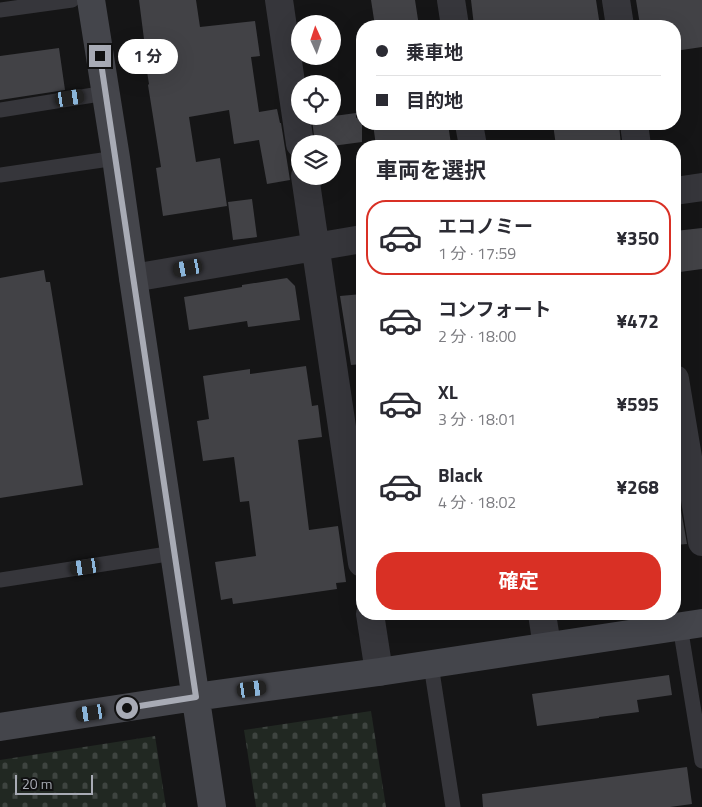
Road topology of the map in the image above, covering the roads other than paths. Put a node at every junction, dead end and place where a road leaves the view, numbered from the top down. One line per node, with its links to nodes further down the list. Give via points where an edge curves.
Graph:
1 (72, 0): 6 (lane)
2 (91, 0): 9 (street)
3 (279, 0): 11 (street)
4 (451, 0): 7 (street)
5 (616, 0): 8 (street)
6 (0, 10)
7 (453, 20)
8 (619, 20)
9 (106, 93): 10 (lane); 12 (street)
10 (0, 110)
11 (299, 135)
12 (116, 158): 13 (lane); 19 (street)
13 (0, 175)
14 (306, 185): 18 (street)
15 (702, 187): 16 (street)
16 (681, 190)
17 (356, 240): 18 (street)
18 (316, 246): 19 (street); 21 (street)
19 (133, 278): 23 (street)
20 (681, 415): 22 (street)
21 (356, 522)
22 (702, 542)
23 (174, 553): 24 (lane); 31 (street)
24 (0, 580)
25 (371, 620): 30 (street)
26 (543, 620): 28 (street)
27 (691, 624): 28 (street); 33 (lane)
28 (547, 646): 29 (street)
29 (430, 665): 30 (street); 35 (lane)
30 (379, 672): 31 (street)
31 (196, 697): 32 (street); 34 (street)
32 (0, 727)
33 (702, 761)
34 (212, 807)
35 (453, 807)

